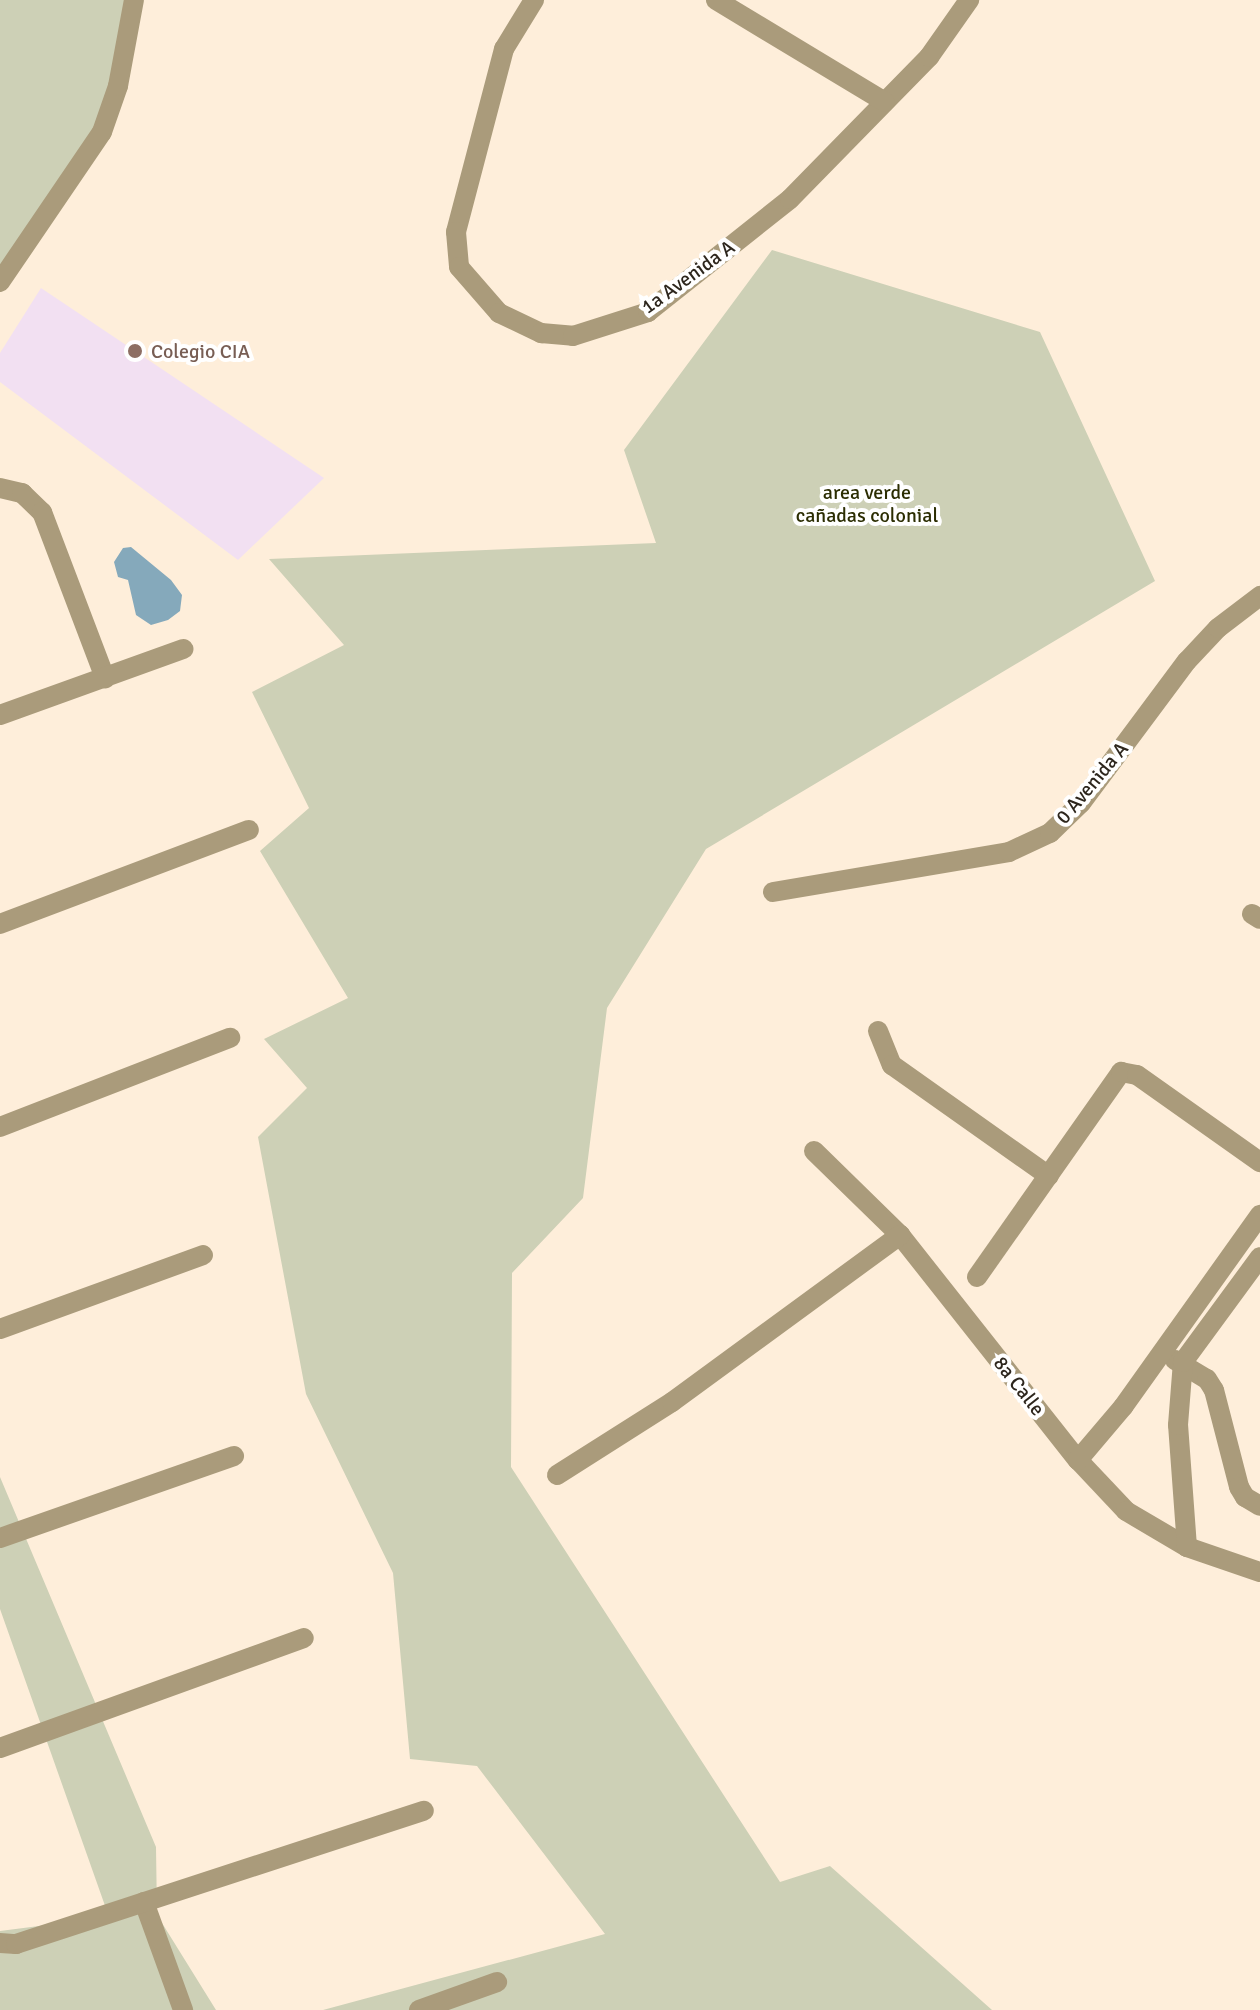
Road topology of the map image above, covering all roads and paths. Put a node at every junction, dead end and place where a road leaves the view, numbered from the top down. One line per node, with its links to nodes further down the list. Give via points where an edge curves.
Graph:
1 (134, 0): 6 (street, via 121,74 102,132)
2 (534, 0): 5 (street, 1a Avenida A, via 504,49 456,232 459,267 499,313 541,333 573,336 648,312 790,199)
3 (716, 0): 5 (street)
4 (969, 0): 5 (street, 1a Avenida A, via 929,57)
5 (885, 102)
6 (0, 282)
7 (0, 488): 10 (street, via 22,493 42,512)
8 (1260, 596): 13 (street, 0 Avenida A, via 1218,628 1187,661 1081,803 1050,833 1009,852)
9 (183, 649): 10 (street)
10 (105, 678): 11 (street)
11 (0, 715)
12 (249, 830): 14 (street)
13 (773, 892)
14 (0, 924)
15 (878, 1031): 20 (street, via 892,1065)
16 (230, 1038): 17 (street)
17 (0, 1127)
18 (814, 1151): 22 (street, 8a Calle)
19 (1260, 1162): 20 (street, via 1129,1071 1121,1072)
20 (1049, 1176): 25 (street)
21 (1260, 1215): 27 (street)
22 (900, 1235): 30 (street, 8a Calle); 31 (street, via 672,1402)
23 (203, 1255): 26 (street)
24 (1260, 1257): 28 (street)
25 (977, 1277)
26 (0, 1329)
27 (1160, 1355): 28 (street); 30 (street)
28 (1183, 1362): 32 (street, via 1207,1379 1218,1398 1239,1487); 34 (street, via 1178,1425)
29 (234, 1456): 33 (street)
30 (1078, 1460): 34 (street, 8a Calle, via 1126,1511)
31 (557, 1475)
32 (1260, 1506)
33 (0, 1538)
34 (1187, 1547): 35 (street, 8a Calle)
35 (1260, 1572)
36 (304, 1638): 37 (street)
37 (0, 1748)
38 (424, 1811): 39 (street)
39 (144, 1902): 40 (street, via 16,1944); 42 (street)
40 (0, 1943)
41 (497, 1982): 43 (street)
42 (183, 2010)
43 (419, 2010)

